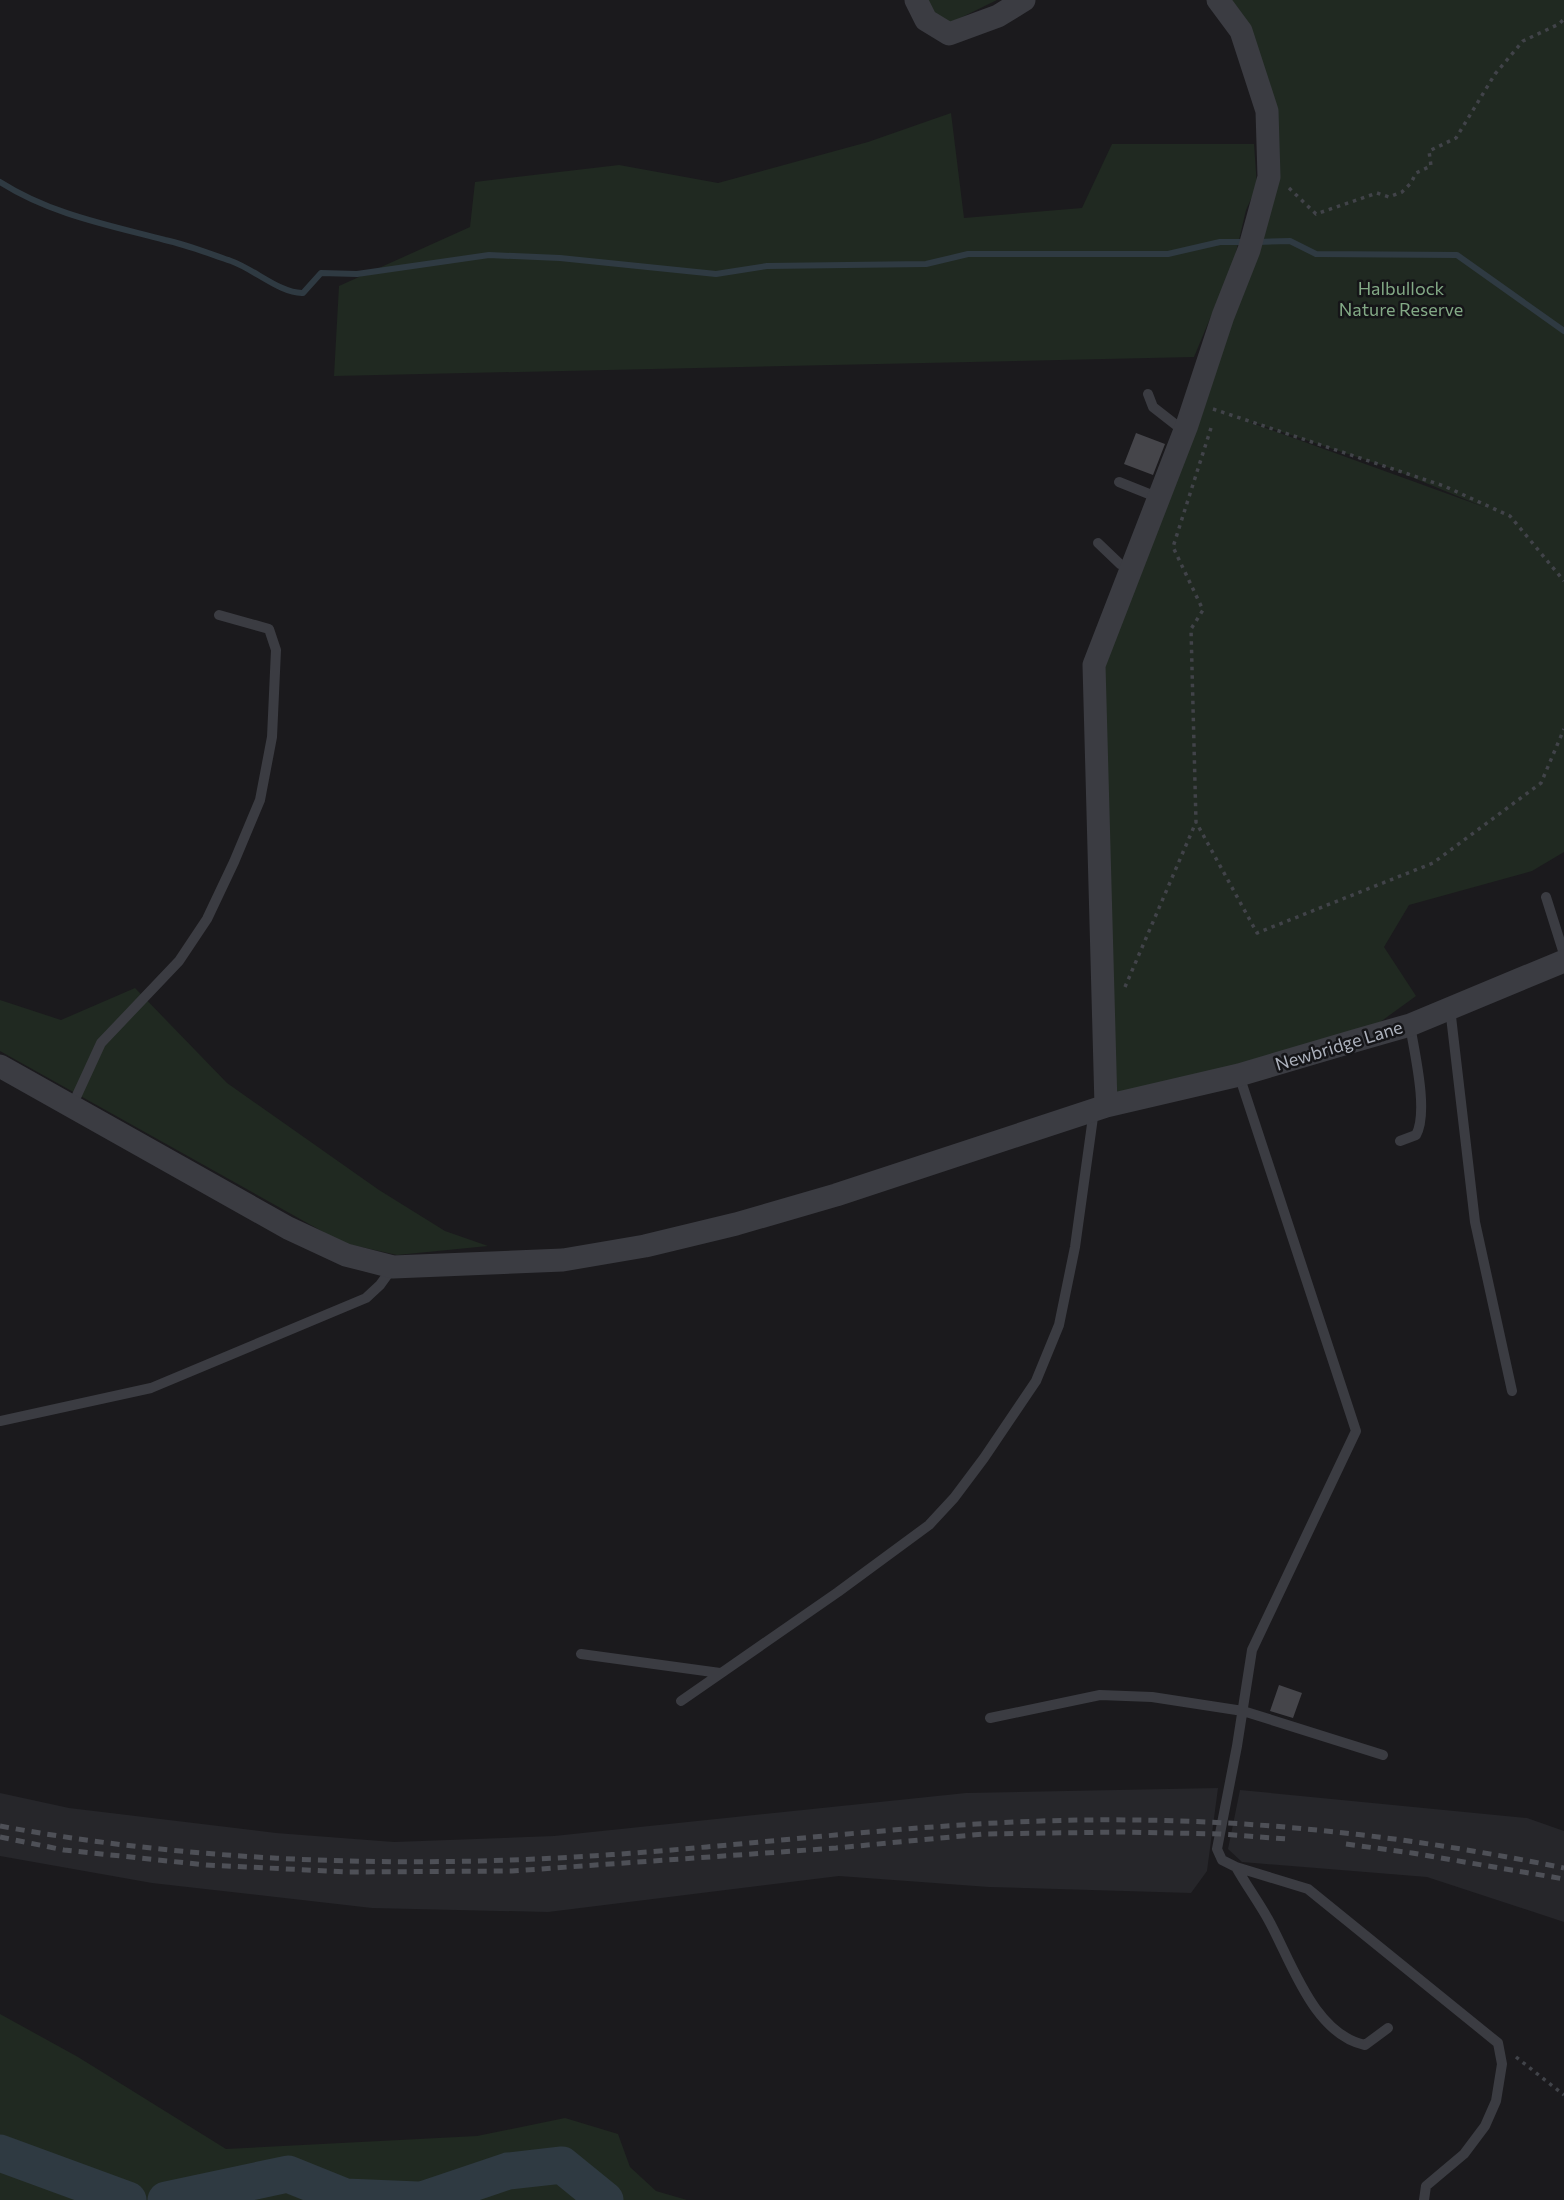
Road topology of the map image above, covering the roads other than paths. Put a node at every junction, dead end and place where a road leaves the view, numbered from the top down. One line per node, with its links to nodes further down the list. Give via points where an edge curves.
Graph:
1 (916, 0): 2 (street, via 926,20 948,34 998,16)
2 (1024, 0)
3 (1218, 0): 5 (street, via 1241,31 1267,111 1269,177 1249,250)
4 (1147, 394): 5 (lane, via 1153,407)
5 (1185, 432): 7 (street)
6 (1119, 482): 7 (lane)
7 (1159, 498): 9 (street)
8 (1098, 543): 9 (lane)
9 (1131, 568): 19 (street, via 1094,665)
10 (219, 615): 18 (lane, via 269,629 276,650 272,737 260,800 207,919 179,961 101,1043)
11 (1546, 897): 12 (lane)
12 (1564, 954)
13 (1564, 961): 14 (street, Newbridge Lane)
14 (1450, 1008): 15 (street, Newbridge Lane); 22 (lane, via 1475,1222)
15 (1410, 1025): 17 (street, Newbridge Lane); 20 (lane, via 1421,1123 1416,1135)
16 (0, 1066): 18 (street, Newbridge Lane)
17 (1240, 1075): 19 (street, Newbridge Lane); 27 (lane, via 1356,1431 1252,1650)
18 (72, 1106): 21 (street, Newbridge Lane, via 288,1228 346,1255)
19 (1100, 1108): 21 (street, Newbridge Lane, via 836,1195 645,1246 563,1260); 25 (lane, via 1059,1325 1036,1381 984,1458 929,1525)
20 (1400, 1141)
21 (393, 1267): 23 (lane, via 366,1298 151,1388)
22 (1512, 1391)
23 (0, 1421)
24 (581, 1654): 25 (lane)
25 (720, 1673): 26 (lane)
26 (681, 1701)
27 (1243, 1711): 28 (lane, via 1152,1697 1100,1695); 29 (lane); 30 (lane, via 1217,1849 1222,1860)
28 (989, 1718)
29 (1383, 1755)
30 (1236, 1867): 31 (lane, via 1325,2021 1350,2042 1365,2045); 32 (lane, via 1308,1889 1498,2043 1502,2064 1496,2101 1485,2126 1464,2154 1426,2186)
31 (1388, 2028)
32 (1424, 2200)

